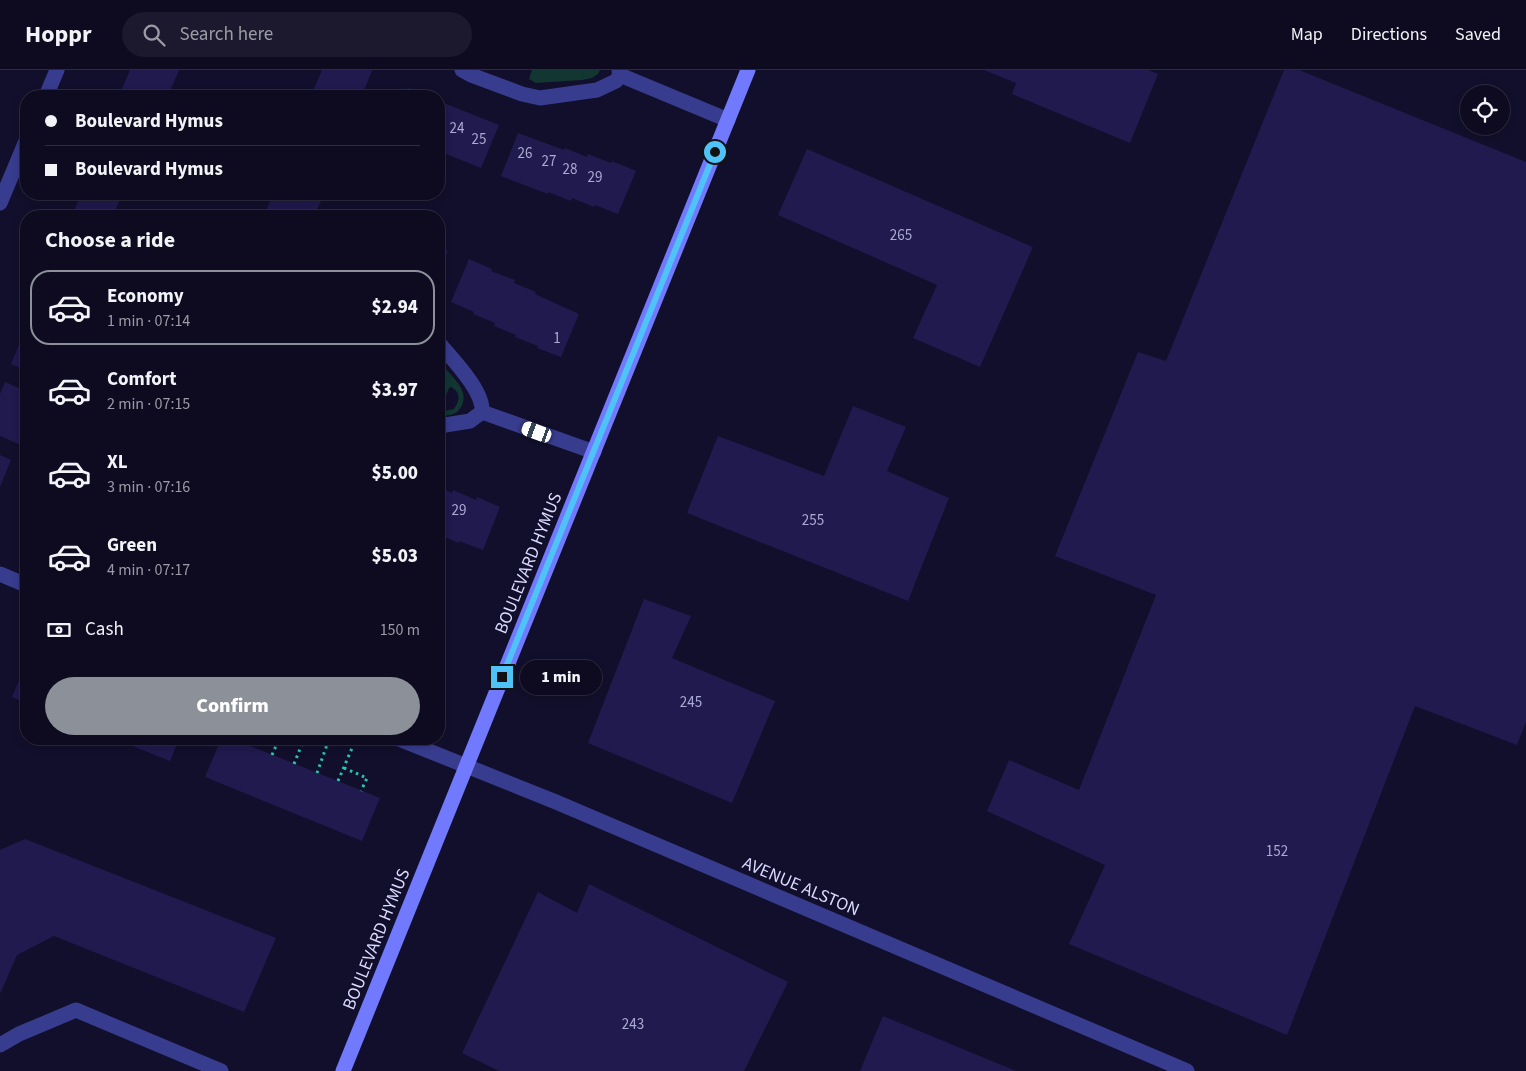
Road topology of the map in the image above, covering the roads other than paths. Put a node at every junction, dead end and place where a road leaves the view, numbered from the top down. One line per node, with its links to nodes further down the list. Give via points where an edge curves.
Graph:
1 (57, 70): 5 (street)
2 (462, 70): 4 (street, via 540,98 597,90 616,81)
3 (748, 70): 6 (street, BOULEVARD HYMUS)
4 (620, 73): 6 (street)
5 (49, 90)
6 (728, 120): 12 (street, BOULEVARD HYMUS)
7 (20, 155): 8 (street)
8 (0, 202)
9 (445, 351): 10 (street, via 478,393)
10 (482, 412): 11 (street, via 470,421); 12 (street)
11 (445, 425)
12 (594, 452): 16 (street, BOULEVARD HYMUS)
13 (0, 574): 14 (street)
14 (20, 582)
15 (413, 745): 16 (street, AVENUE ALSTON)
16 (466, 767): 19 (street, BOULEVARD HYMUS); 20 (street, AVENUE ALSTON)
17 (0, 1045): 18 (street, via 76,1010)
18 (221, 1071)
19 (343, 1071)
20 (1187, 1071)

